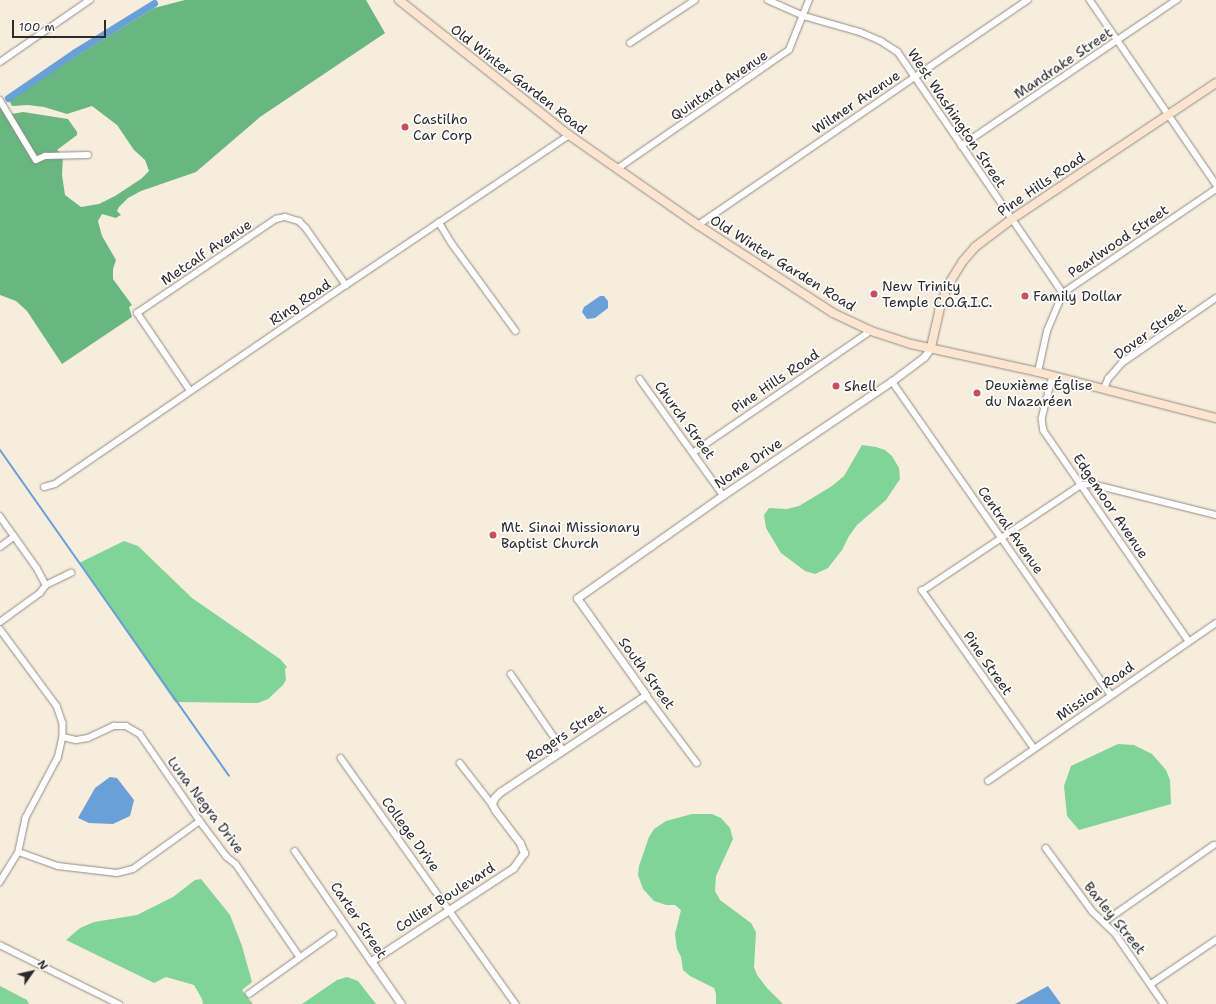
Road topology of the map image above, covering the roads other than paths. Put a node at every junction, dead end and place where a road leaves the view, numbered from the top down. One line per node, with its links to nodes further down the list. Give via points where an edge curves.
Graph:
1 (90, 0): 12 (street)
2 (399, 0): 17 (main road, Old Winter Garden Road)
3 (695, 0): 11 (street)
4 (768, 0): 9 (street, West Washington Street)
5 (809, 0): 9 (street, Quintard Avenue)
6 (1028, 0): 13 (street, Wilmer Avenue)
7 (1090, 0): 10 (street)
8 (1177, 0): 10 (street, Mandrake Street)
9 (804, 16): 13 (street, West Washington Street, via 860,32 881,41 898,52); 20 (street, Quintard Avenue, via 789,50 778,59)
10 (1118, 41): 16 (street); 18 (street, Mandrake Street)
11 (630, 43)
12 (0, 62)
13 (915, 77): 18 (street, West Washington Street); 25 (street, Wilmer Avenue)
14 (1216, 83): 16 (main road, Pine Hills Road)
15 (0, 100): 19 (street, via 36,160 45,156)
16 (1168, 116): 21 (street); 23 (main road, Pine Hills Road)
17 (569, 136): 20 (main road, Old Winter Garden Road); 24 (street, Ring Road)
18 (961, 146): 23 (street, West Washington Street)
19 (88, 155)
20 (617, 169): 25 (main road, Old Winter Garden Road)
21 (1216, 184)
22 (1216, 189): 27 (street, Pearlwood Street)
23 (1012, 219): 27 (street, West Washington Street); 31 (main road, Pine Hills Road, via 975,247 963,261 948,285)
24 (439, 222): 26 (street, Ring Road); 29 (street)
25 (698, 225): 30 (main road, Old Winter Garden Road, via 813,301)
26 (346, 285): 37 (street, Ring Road); 37 (street, Metcalf Avenue, via 306,228 285,217 276,219 137,313)
27 (1063, 293): 32 (street, Pearlwood Street, via 1047,331)
28 (1216, 298): 36 (street, Dover Street, via 1122,363 1108,379)
29 (516, 331)
30 (871, 331): 31 (main road, Old Winter Garden Road, via 911,344); 39 (street, Pine Hills Road)
31 (931, 347): 32 (main road, Old Winter Garden Road); 35 (street, Nome Drive, via 924,357)
32 (1038, 372): 33 (main road, Old Winter Garden Road)
33 (1053, 376): 36 (main road, Old Winter Garden Road); 40 (street, Edgemoor Avenue, via 1042,419 1044,431)
34 (640, 379): 39 (street, Church Street)
35 (892, 381): 42 (street, Nome Drive); 46 (street, Central Avenue)
36 (1104, 389): 38 (main road, Old Winter Garden Road)
37 (190, 391): 41 (street, Ring Road, via 55,484)
38 (1216, 418)
39 (694, 452): 42 (street, Church Street)
40 (1081, 485): 43 (street, via 1092,484); 46 (street); 54 (street, Edgemoor Avenue)
41 (44, 487)
42 (723, 495): 50 (street, Nome Drive)
43 (1216, 515)
44 (0, 516): 45 (street)
45 (14, 537): 47 (street); 49 (street)
46 (1002, 537): 56 (street, Central Avenue); 59 (street, Pine Street, via 922,591)
47 (0, 547)
48 (71, 574): 49 (street)
49 (46, 585): 51 (street, via 40,594)
50 (577, 598): 57 (street, South Street)
51 (0, 622)
52 (1216, 622): 54 (street, Mission Road)
53 (0, 629): 58 (street, via 57,706 63,723)
54 (1189, 641): 56 (street, Mission Road)
55 (510, 674): 60 (street)
56 (1110, 694): 59 (street, Mission Road)
57 (646, 695): 60 (street, Rogers Street); 63 (street, South Street)
58 (63, 737): 66 (street, Luna Negra Drive, via 76,740 88,738 114,726 126,726 140,734); 69 (street, via 58,758 26,818)
59 (1034, 749): 64 (street, Mission Road)
60 (563, 750): 65 (street, Rogers Street, via 500,792)
61 (341, 758): 72 (street, College Drive)
62 (460, 763): 65 (street)
63 (697, 763)
64 (988, 781)
65 (492, 804): 72 (street, Collier Boulevard, via 520,843 524,853 513,868)
66 (200, 820): 69 (street, via 133,869 117,873 58,866); 77 (street, Luna Negra Drive, via 236,864)
67 (1214, 845): 73 (street)
68 (1046, 848): 73 (street, Barley Street, via 1092,912)
69 (19, 852): 71 (street)
70 (296, 852): 78 (street, Carter Street)
71 (0, 883)
72 (450, 909): 78 (street, Collier Boulevard); 83 (street, College Drive)
73 (1104, 922): 79 (street, Barley Street)
74 (333, 934): 77 (street)
75 (1216, 940): 79 (street)
76 (0, 945): 81 (street)
77 (300, 957): 80 (street)
78 (371, 961): 82 (street, Carter Street)
79 (1152, 984): 84 (street, Barley Street)
80 (248, 994)
81 (119, 1004)
82 (401, 1004)
83 (516, 1004)
84 (1164, 1004)

